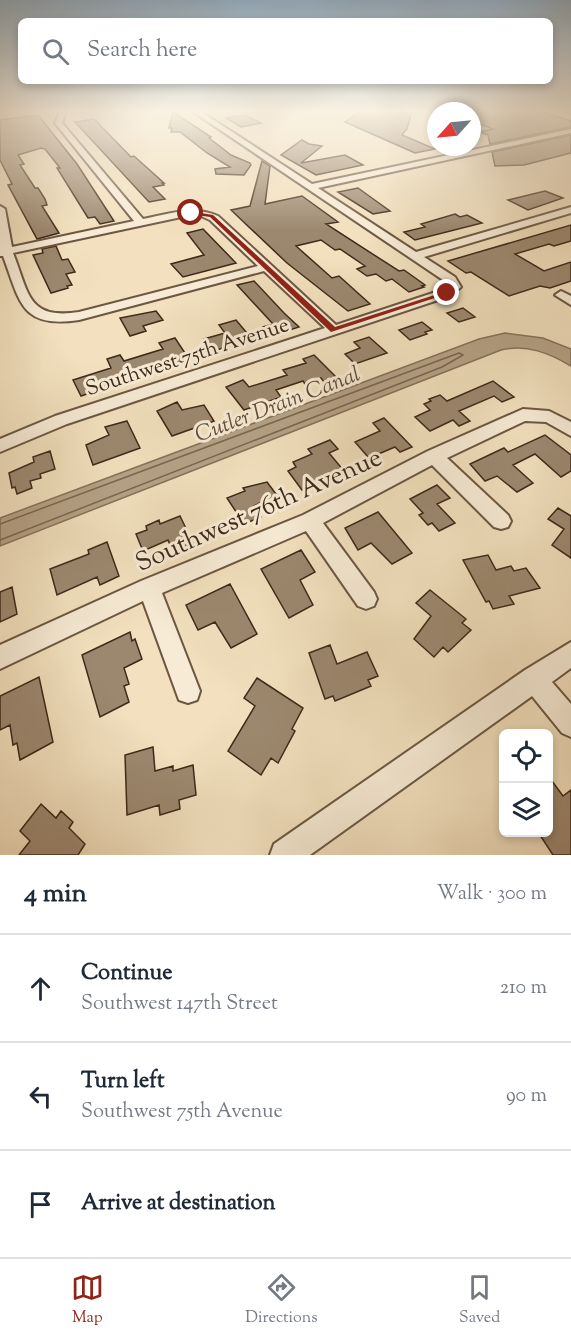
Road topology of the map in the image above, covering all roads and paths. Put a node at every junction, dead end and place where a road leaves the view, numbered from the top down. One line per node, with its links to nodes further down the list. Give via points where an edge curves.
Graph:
1 (81, 151): 7 (street)
2 (256, 151): 4 (street)
3 (479, 151): 4 (street)
4 (311, 187): 9 (street)
5 (0, 210): 8 (street)
6 (571, 210): 9 (street)
7 (141, 223): 8 (street); 10 (street, via 189,213 206,214)
8 (4, 252): 10 (street, via 29,308 54,318 84,315)
9 (415, 256): 11 (street, Southwest 75th Avenue, via 455,286 447,293)
10 (266, 267): 11 (street)
11 (334, 330): 13 (street, Southwest 75th Avenue, via 61,420)
12 (571, 430): 14 (street, Southwest 76th Avenue, via 554,419 523,416)
13 (0, 446)
14 (434, 456): 15 (street); 16 (street, Southwest 76th Avenue)
15 (501, 520)
16 (310, 521): 17 (street, Southwest 76th Avenue); 18 (street)
17 (149, 588): 20 (street, Southwest 76th Avenue); 22 (street)
18 (366, 599)
19 (571, 654): 21 (street)
20 (0, 657)
21 (534, 679): 23 (street); 24 (street)
22 (188, 691)
23 (571, 724)
24 (285, 855)

